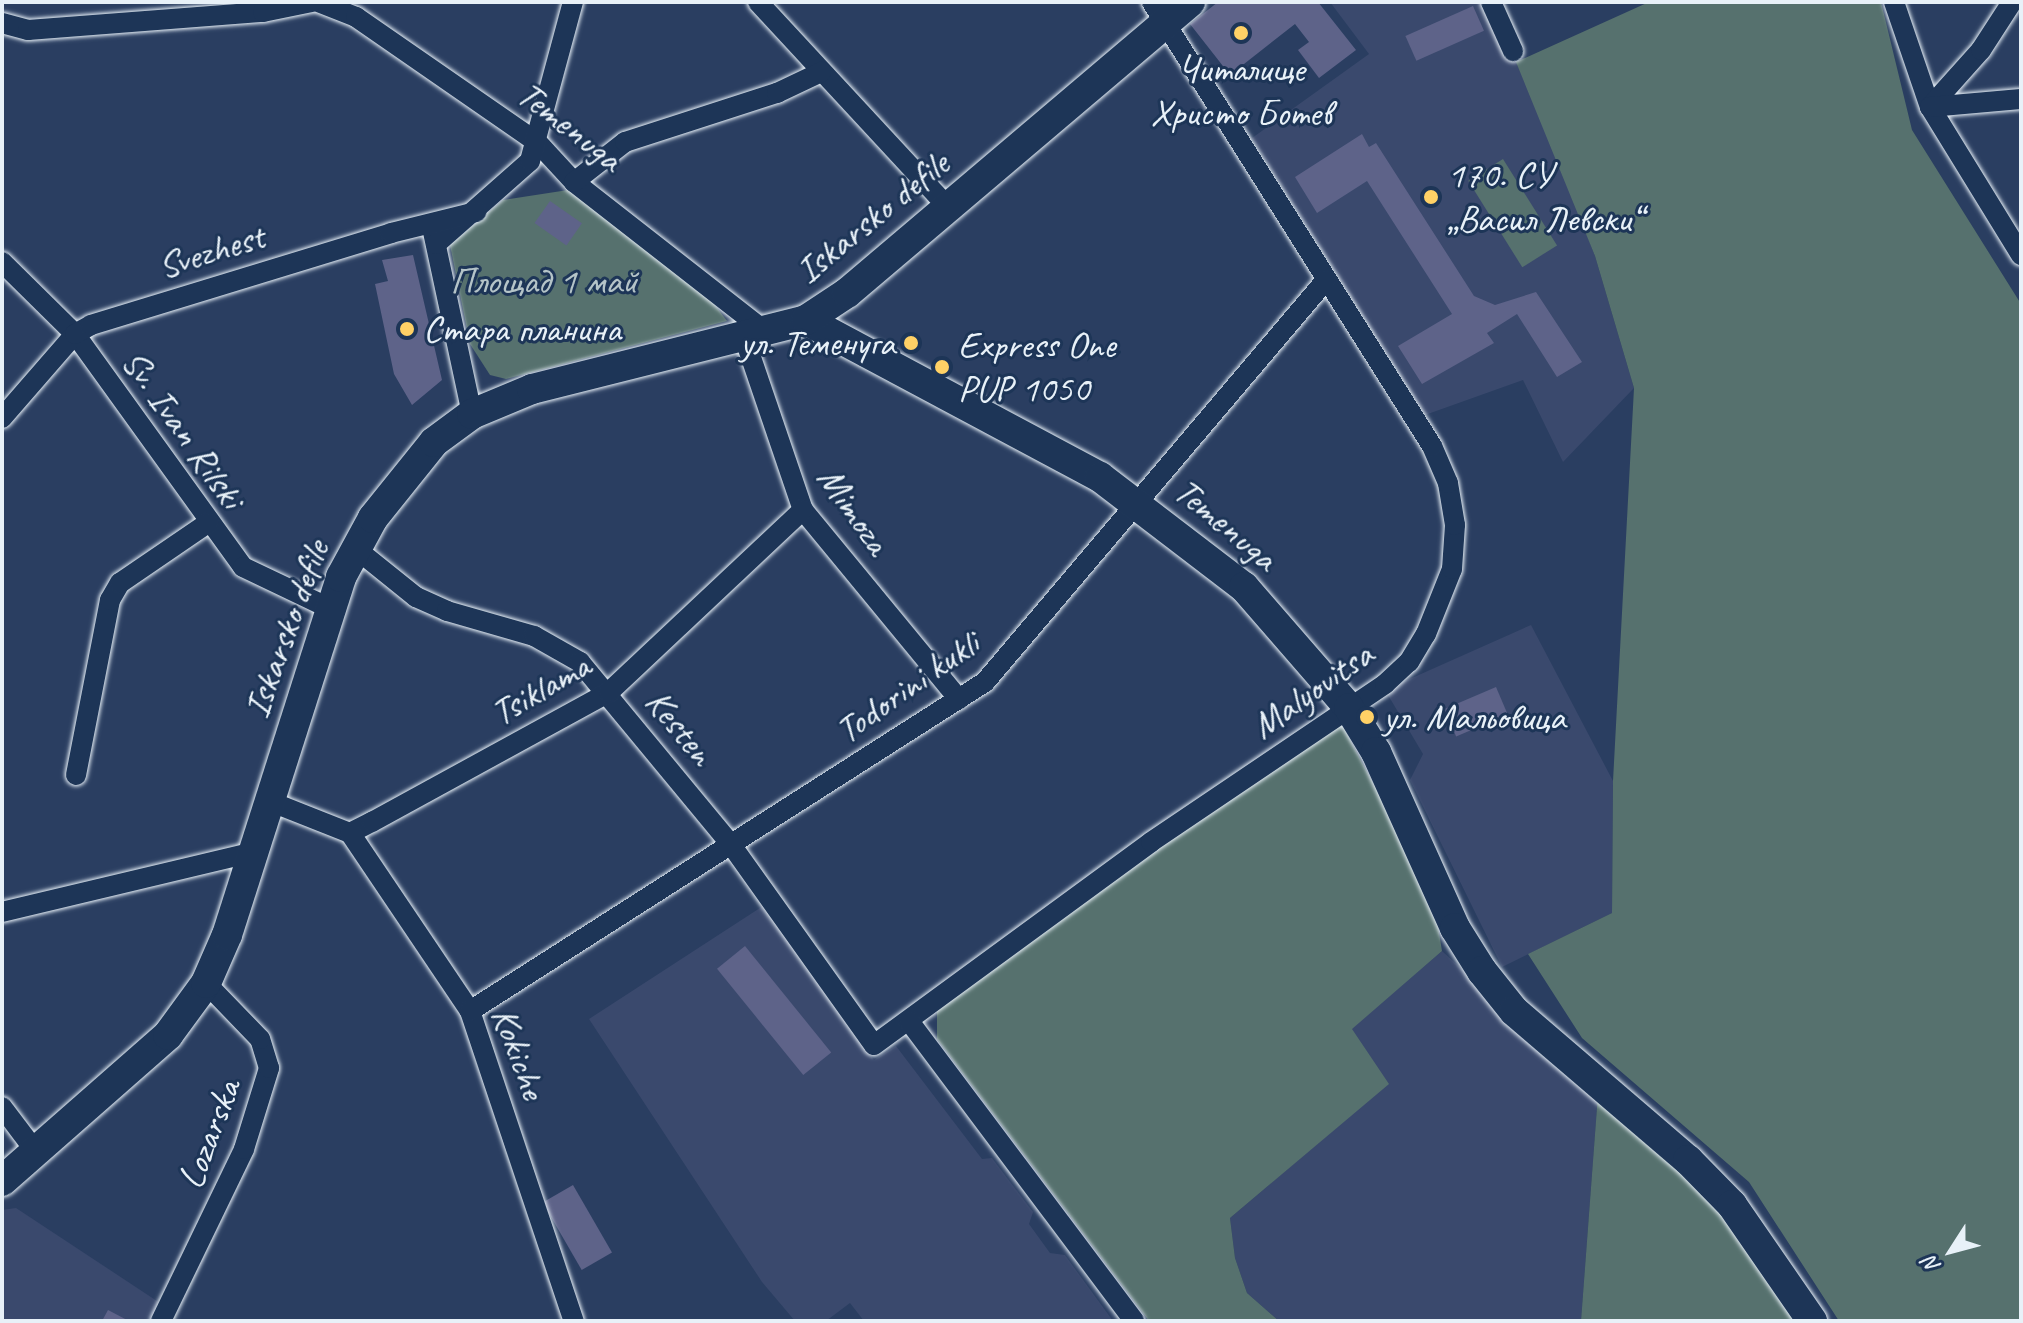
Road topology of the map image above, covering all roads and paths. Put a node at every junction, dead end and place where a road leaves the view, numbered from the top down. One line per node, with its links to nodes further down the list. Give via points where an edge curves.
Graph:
1 (312, 2): 10 (street, via 263,12 28,30)
2 (318, 2): 15 (street, Temenuga, via 347,11)
3 (573, 2): 15 (street)
4 (758, 2): 12 (street)
5 (1190, 2): 9 (main road, Iskarsko defile)
6 (1491, 2): 11 (street)
7 (1894, 2): 14 (street)
8 (2012, 2): 14 (street, via 1981,50)
9 (1158, 12): 17 (main road, Iskarsko defile); 23 (street, Malyovitsa)
10 (2, 23)
11 (1513, 51)
12 (821, 72): 16 (street, via 777,93 625,142); 17 (street)
13 (2021, 99): 14 (street)
14 (1930, 107): 21 (street)
15 (538, 143): 16 (street, Temenuga); 18 (street, via 517,178)
16 (574, 182): 25 (street, Temenuga)
17 (948, 207): 24 (main road, Iskarsko defile)
18 (476, 212): 19 (street, Svezhest); 20 (street)
19 (432, 224): 20 (street); 26 (street, Svezhest, via 110,317)
20 (436, 244): 27 (street)
21 (2021, 255)
22 (2, 262): 26 (street, Sv. Ivan Rilski)
23 (1326, 280): 29 (street, Todorini kukli); 36 (street, Malyovitsa, via 1432,446 1448,483 1455,525 1452,569 1426,634 1409,662)
24 (806, 320): 25 (main road, Iskarsko defile); 29 (main road, Temenuga)
25 (753, 331): 27 (main road, Iskarsko defile, via 532,389); 30 (street, Mimoza)
26 (75, 334): 28 (street, Svezhest); 31 (street, Sv. Ivan Rilski)
27 (472, 414): 32 (main road, Iskarsko defile, via 411,466)
28 (2, 418)
29 (1138, 502): 35 (street, Todorini kukli, via 1008,658); 36 (main road, Temenuga, via 1244,587)
30 (803, 510): 34 (street, Tsiklama); 35 (street, Mimoza)
31 (208, 523): 33 (street, Sv. Ivan Rilski, via 243,567); 37 (street, via 120,583 110,600)
32 (355, 548): 33 (main road, Iskarsko defile); 34 (street, Kesten, via 416,597 556,646)
33 (329, 608): 38 (main road, Iskarsko defile)
34 (609, 692): 39 (street, Tsiklama); 40 (street, Kesten)
35 (959, 699): 40 (street, Todorini kukli)
36 (1349, 708): 45 (street, Malyovitsa, via 1151,842); 53 (main road, Temenuga, via 1376,752 1455,928 1514,1011 1732,1205)
37 (76, 775)
38 (269, 801): 39 (street); 41 (main road, Iskarsko defile)
39 (350, 833): 44 (street, Kokiche)
40 (732, 846): 44 (street, Todorini kukli); 46 (street, Kesten)
41 (253, 852): 42 (street); 43 (main road, Iskarsko defile)
42 (2, 912)
43 (206, 983): 48 (main road, Iskarsko defile, via 168,1035); 50 (street, Lozarska, via 260,1039 269,1068 244,1149)
44 (470, 1011): 51 (street, Kokiche)
45 (909, 1021): 46 (street, Malyovitsa); 52 (street)
46 (874, 1045)
47 (2, 1107): 48 (street)
48 (36, 1152): 49 (main road, Iskarsko defile)
49 (2, 1181)
50 (161, 1321)
51 (574, 1321)
52 (1134, 1321)
53 (1812, 1321)

